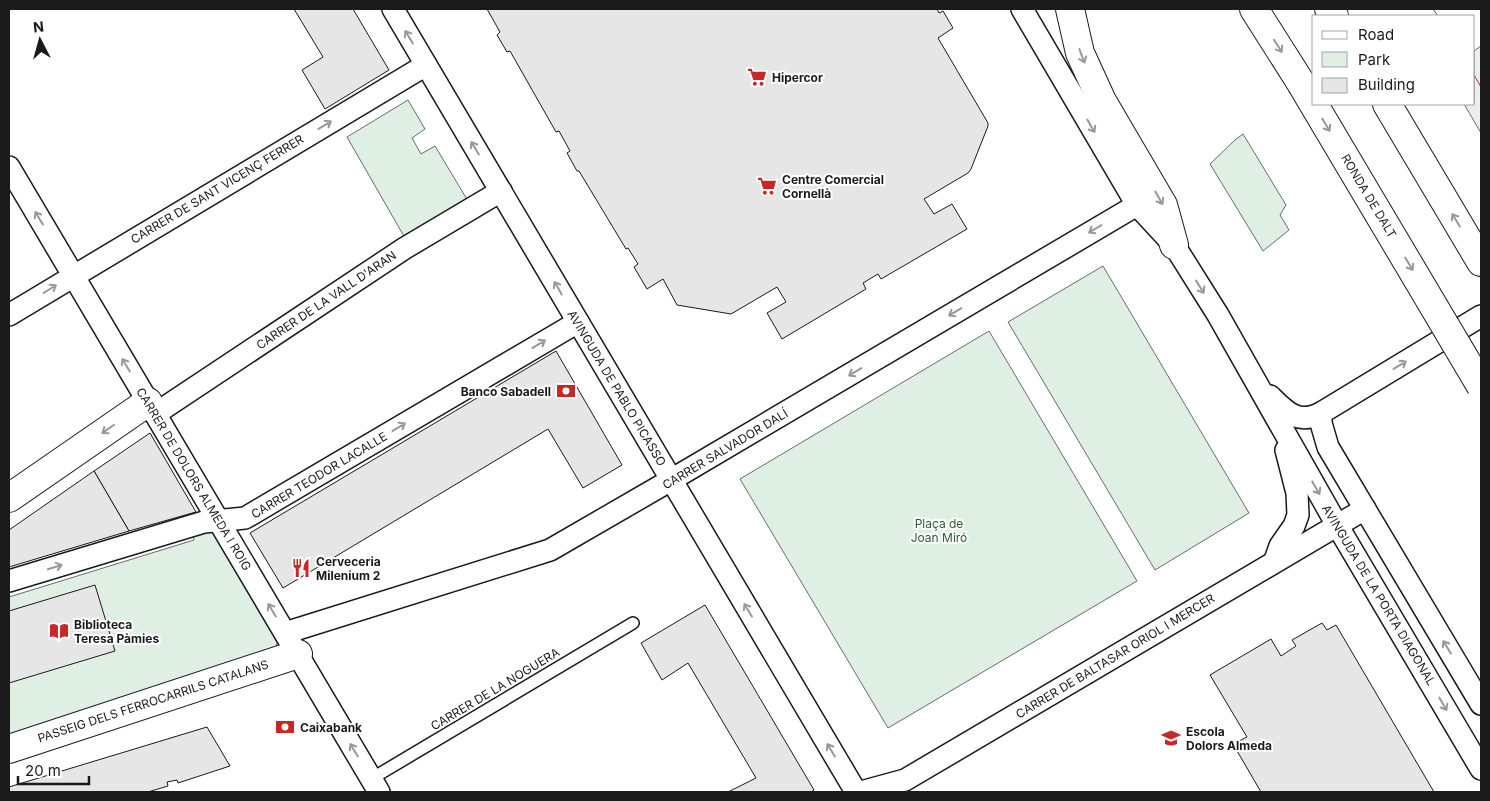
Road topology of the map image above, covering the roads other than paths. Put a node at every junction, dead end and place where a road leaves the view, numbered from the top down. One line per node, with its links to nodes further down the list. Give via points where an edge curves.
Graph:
1 (392, 9): 5 (street, AVINGUDA DE PABLO PICASSO, one-way to 1)
2 (1022, 9): 11 (street, AVINGUDA DE LA PORTA DIAGONAL, one-way to 11)
3 (1070, 9): 12 (main road, one-way to 12, via 1080,53 1102,101 1163,205)
4 (1254, 9): 6 (main road, RONDA DE DALT, one-way to 6, bridge)
5 (426, 65): 10 (street, AVINGUDA DE PABLO PICASSO, one-way to 5); 14 (street, CARRER DE SANT VICENÇ FERRER, one-way to 5)
6 (1312, 102)
7 (1314, 105): 19 (main road, RONDA DE DALT, one-way to 19, bridge)
8 (1388, 105): 13 (main road, one-way to 8)
9 (9, 167): 14 (street, CARRER DE DOLORS ALMEDA I ROIG, one-way to 9)
10 (501, 191): 17 (street, AVINGUDA DE PABLO PICASSO, one-way to 10); 20 (street, CARRER DE LA VALL D'ARAN, via 404,248)
11 (1137, 205): 12 (street, AVINGUDA DE LA PORTA DIAGONAL); 23 (street, CARRER SALVADOR DALÍ, one-way to 23)
12 (1174, 246): 18 (street, AVINGUDA DE LA PORTA DIAGONAL, one-way to 18)
13 (1481, 262)
14 (73, 275): 15 (street, CARRER DE SANT VICENÇ FERRER, one-way to 14); 20 (street, CARRER DE DOLORS ALMEDA I ROIG, one-way to 14)
15 (9, 315)
16 (1481, 316): 21 (street, AVINGUDA DE LA PORTA DIAGONAL, one-way to 16)
17 (578, 322): 23 (street, AVINGUDA DE PABLO PICASSO); 26 (street, CARRER TEODOR LACALLE, one-way to 17, via 245,518)
18 (1257, 384): 21 (street, AVINGUDA DE LA PORTA DIAGONAL, via 1294,416 1305,419); 22 (street, AVINGUDA DE LA PORTA DIAGONAL)
19 (1481, 386)
20 (152, 408): 24 (main road, one-way to 24); 26 (street, CARRER DE DOLORS ALMEDA I ROIG)
21 (1321, 413): 25 (street, via 1328,447)
22 (1278, 421): 27 (street, AVINGUDA DE LA PORTA DIAGONAL, one-way to 27); 28 (street, AVINGUDA DE LA PORTA DIAGONAL, via 1298,506 1294,526 1280,546)
23 (672, 480): 31 (street, CARRER SALVADOR DALÍ, via 550,550); 36 (street, AVINGUDA DE PABLO PICASSO, one-way to 23)
24 (9, 498)
25 (1365, 509): 27 (street, CARRER DE BALTASAR ORIOL I MERCER); 32 (street, one-way to 25)
26 (218, 521): 29 (street, CARRER TEODOR LACALLE, one-way to 26, via 204,522); 31 (street, CARRER DE DOLORS ALMEDA I ROIG, one-way to 26)
27 (1337, 525): 28 (street, CARRER DE BALTASAR ORIOL I MERCER); 34 (street, AVINGUDA DE LA PORTA DIAGONAL, one-way to 34)
28 (1274, 562): 37 (street, CARRER DE BALTASAR ORIOL I MERCER, via 905,780)
29 (9, 580)
30 (633, 623): 35 (lane, CARRER DE LA NOGUERA)
31 (292, 644): 33 (main road, PASSEIG DELS FERROCARRILS CATALANS); 35 (street, CARRER DE DOLORS ALMEDA I ROIG, one-way to 31)
32 (1481, 704)
33 (9, 749)
34 (1481, 769)
35 (375, 785)
36 (856, 792)
37 (862, 792)

